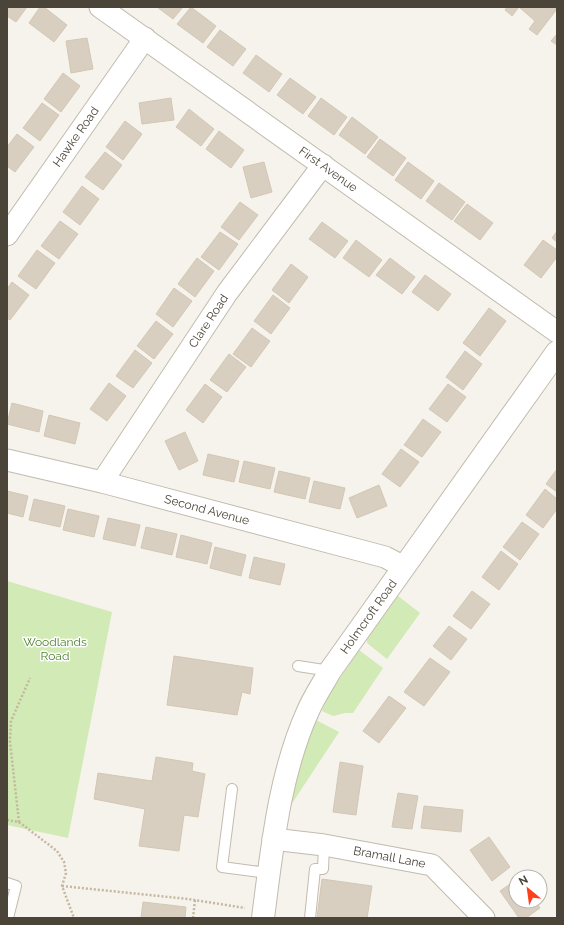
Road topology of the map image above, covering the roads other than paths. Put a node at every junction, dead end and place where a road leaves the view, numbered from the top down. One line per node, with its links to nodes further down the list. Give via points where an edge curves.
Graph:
1 (100, 7): 2 (street, First Avenue)
2 (145, 38): 3 (street, First Avenue); 4 (street, Hawke Road)
3 (323, 165): 5 (street, First Avenue); 8 (street, Clare Road, via 227,293)
4 (7, 235)
5 (557, 332)
6 (557, 352): 9 (street, Holmcroft Road)
7 (7, 460): 8 (street, Second Avenue)
8 (102, 482): 9 (street, Second Avenue, via 385,557)
9 (404, 567): 11 (street, Holmcroft Road)
10 (298, 666): 11 (lane)
11 (330, 671): 13 (street, Holmcroft Road, via 308,711 294,749)
12 (232, 789): 15 (lane, via 222,867)
13 (273, 840): 14 (street, Bramall Lane); 15 (street, Holmcroft Road)
14 (324, 845): 19 (lane, via 323,869 315,869); 20 (street, Bramall Lane, via 432,865)
15 (268, 873): 17 (street, Holmcroft Road)
16 (7, 883): 18 (lane, via 16,886)
17 (255, 913)
18 (8, 918)
19 (310, 918)
20 (484, 918)

